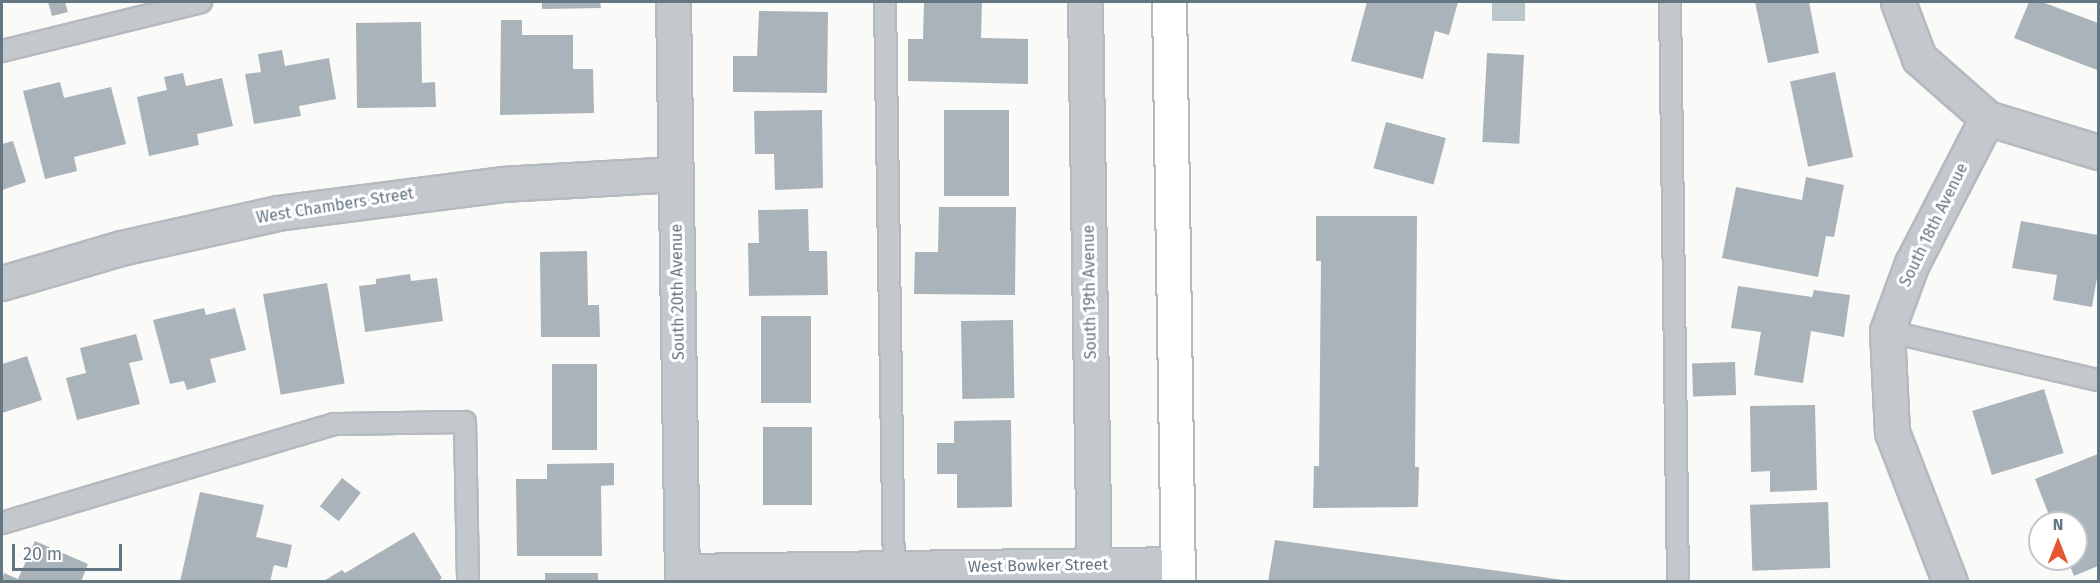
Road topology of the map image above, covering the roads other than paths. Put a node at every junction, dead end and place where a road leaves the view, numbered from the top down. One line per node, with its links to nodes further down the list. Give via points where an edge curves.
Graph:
1 (201, 2): 8 (lane)
2 (673, 2): 11 (street, South 20th Avenue)
3 (885, 2): 18 (lane)
4 (1085, 2): 16 (street, South 19th Avenue)
5 (1169, 2): 17 (main road)
6 (1670, 2): 21 (lane)
7 (1898, 2): 9 (street, via 1919,58)
8 (2, 51)
9 (1987, 118): 10 (street); 13 (street, South 18th Avenue, via 1912,263)
10 (2098, 152)
11 (676, 174): 12 (street, West Chambers Street, via 502,183 277,213 121,248); 19 (street, South 20th Avenue)
12 (2, 283)
13 (1887, 331): 14 (lane); 22 (street, South 18th Avenue, via 1892,432)
14 (2098, 380)
15 (2, 523): 20 (lane, via 334,424 465,422)
16 (1094, 573): 17 (street, West Bowker Street); 18 (street, West Bowker Street)
17 (1178, 573)
18 (894, 575): 19 (street, West Bowker Street)
19 (682, 576)
20 (468, 582)
21 (1678, 582)
22 (1950, 582)

